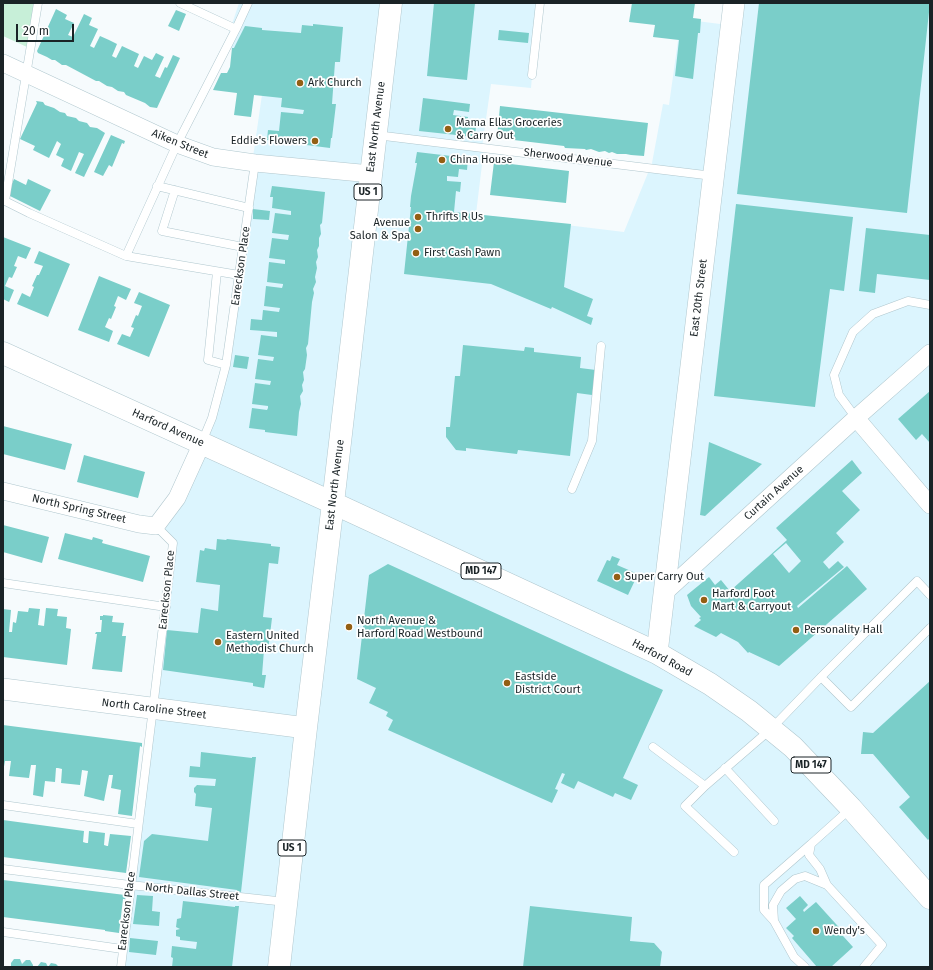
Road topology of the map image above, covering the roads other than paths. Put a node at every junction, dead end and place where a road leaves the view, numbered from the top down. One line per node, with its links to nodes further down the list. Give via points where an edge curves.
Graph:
1 (38, 3): 9 (lane)
2 (180, 3): 7 (lane)
3 (248, 3): 7 (lane)
4 (391, 3): 11 (main road, East North Avenue / US 1)
5 (540, 3): 10 (lane)
6 (734, 3): 15 (street, East 20th Street)
7 (236, 29): 12 (lane)
8 (3, 63): 9 (street, Aiken Street)
9 (26, 74): 12 (street, Aiken Street); 18 (lane)
10 (532, 75)
11 (375, 135): 14 (main road, East North Avenue / US 1); 15 (lane, Sherwood Avenue)
12 (177, 144): 13 (street, Aiken Street, via 213,157); 16 (lane)
13 (256, 163): 14 (street, Aiken Street); 19 (lane, Eareckson Place)
14 (371, 174): 33 (main road, East North Avenue / US 1)
15 (713, 176): 37 (street, East 20th Street)
16 (157, 186): 17 (lane); 21 (lane)
17 (175, 190): 19 (lane); 20 (lane, via 162,231)
18 (4, 200): 21 (lane)
19 (249, 208): 20 (lane, Eareckson Place)
20 (243, 247): 23 (lane, Eareckson Place)
21 (126, 256): 22 (lane)
22 (217, 272): 23 (lane); 28 (lane, via 208,360)
23 (239, 275): 28 (lane, Eareckson Place)
24 (930, 305): 29 (lane, via 908,300 873,314 853,332 834,375 839,395)
25 (601, 346): 31 (lane, via 592,441)
26 (3, 353): 30 (main road, Harford Avenue)
27 (930, 353): 29 (street, Curtain Avenue)
28 (226, 365): 30 (lane, Eareckson Place, via 212,418)
29 (856, 418): 34 (street); 37 (street, Curtain Avenue)
30 (202, 443): 33 (main road, Harford Avenue); 35 (street, Eareckson Place, via 177,498)
31 (572, 489)
32 (3, 491): 35 (street, North Spring Street)
33 (333, 503): 41 (main road, Harford Road / MD 147); 45 (main road, East North Avenue / US 1)
34 (930, 506)
35 (156, 526): 39 (lane, Eareckson Place, via 173,543)
36 (3, 583): 39 (lane)
37 (664, 593): 41 (street)
38 (930, 595): 42 (lane, via 917,581)
39 (166, 607): 44 (lane, Eareckson Place)
40 (930, 628): 42 (lane, via 851,708)
41 (657, 653): 46 (main road, Harford Road / MD 147, via 710,684)
42 (821, 677): 46 (lane)
43 (3, 689): 44 (street, North Caroline Street)
44 (153, 708): 45 (street, North Caroline Street); 53 (lane, Eareckson Place)
45 (306, 728): 60 (main road, East North Avenue / US 1)
46 (772, 729): 48 (lane); 51 (main road, Harford Road / MD 147, via 812,766)
47 (653, 747): 49 (lane)
48 (726, 768): 49 (lane); 52 (lane)
49 (705, 786): 55 (lane, via 685,806)
50 (3, 805): 53 (lane)
51 (851, 808): 54 (lane); 59 (main road, Harford Road / MD 147)
52 (774, 821)
53 (138, 824): 57 (lane, Eareckson Place)
54 (811, 844): 58 (lane, via 809,855 820,869); 61 (lane, via 764,885 764,910)
55 (734, 852)
56 (3, 869): 57 (lane, North Dallas Street)
57 (130, 885): 60 (lane, North Dallas Street); 63 (lane, Eareckson Place)
58 (827, 885): 61 (lane, via 805,876 795,879 780,891 773,905); 67 (lane, via 882,945)
59 (925, 889)
60 (286, 902): 65 (main road, East North Avenue / US 1)
61 (774, 921): 66 (lane, via 794,957)
62 (3, 932): 63 (lane)
63 (122, 948): 64 (lane, Eareckson Place)
64 (121, 967)
65 (279, 967)
66 (805, 967)
67 (864, 967)

